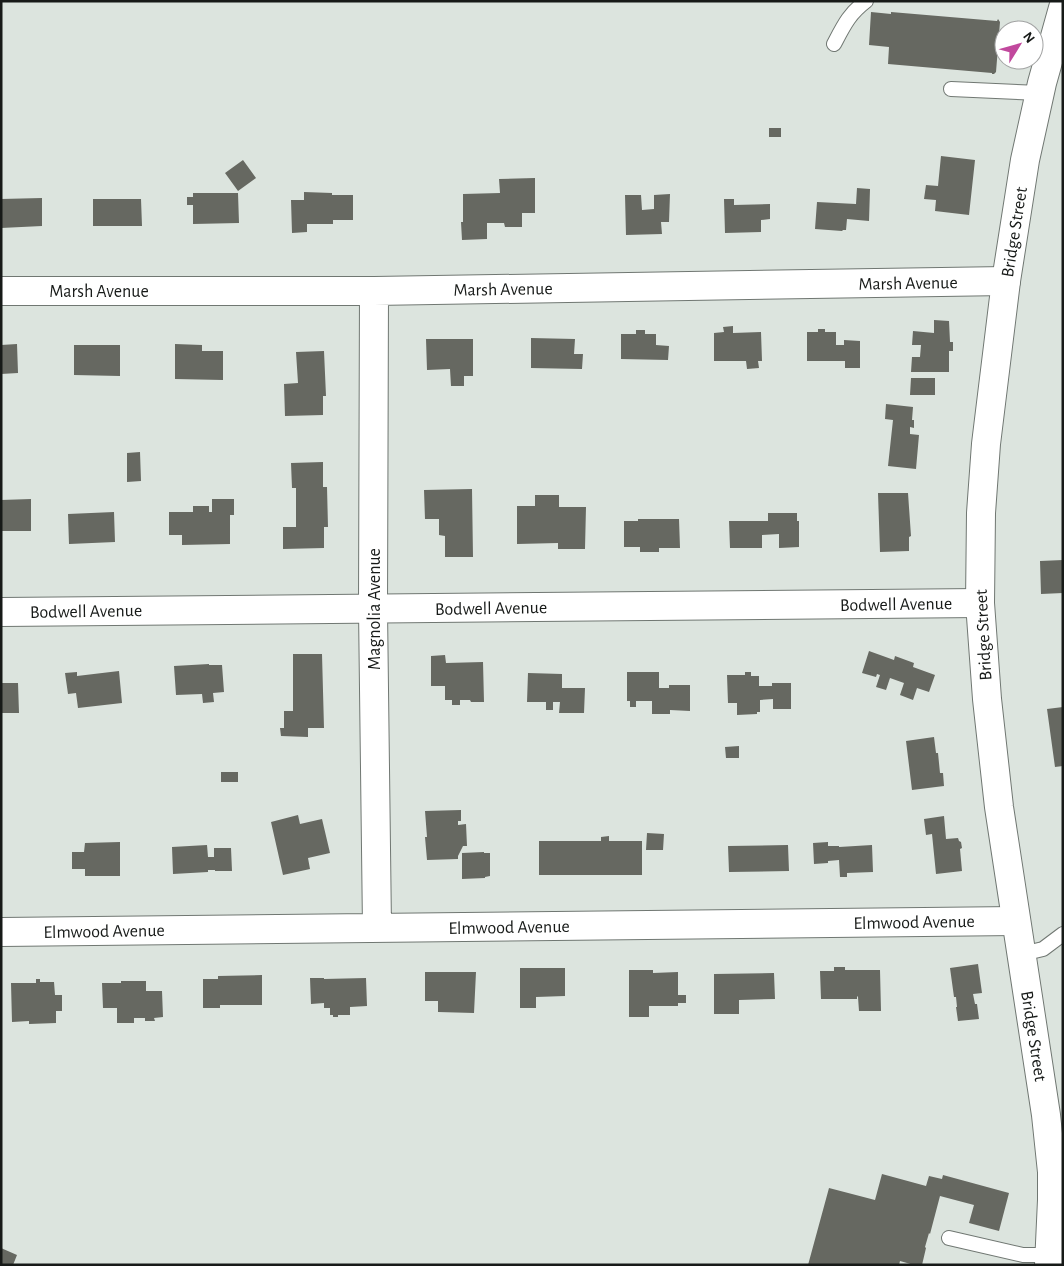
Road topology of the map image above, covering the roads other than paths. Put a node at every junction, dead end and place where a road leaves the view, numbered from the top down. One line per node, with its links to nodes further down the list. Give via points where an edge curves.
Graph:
1 (866, 1): 3 (lane, via 855,9)
2 (1063, 8): 5 (street, Bridge Street)
3 (834, 44)
4 (951, 89): 5 (lane)
5 (1040, 93): 6 (street, Bridge Street, via 1025,160)
6 (1006, 281): 8 (street, Marsh Avenue); 9 (street, Bridge Street, via 986,444)
7 (1, 291): 8 (street, Marsh Avenue)
8 (374, 291): 10 (street, Magnolia Avenue)
9 (980, 603): 10 (street, Bodwell Avenue); 12 (street, Bridge Street, via 991,738)
10 (373, 609): 11 (street, Bodwell Avenue); 13 (street, Magnolia Avenue)
11 (1, 612)
12 (1016, 921): 13 (street, Elmwood Avenue); 16 (street, Bridge Street)
13 (377, 928): 14 (street, Elmwood Avenue)
14 (1, 932)
15 (1063, 934): 16 (lane, via 1043,949)
16 (1022, 954): 18 (street, Bridge Street, via 1052,1172)
17 (949, 1238): 18 (lane)
18 (1050, 1260)

